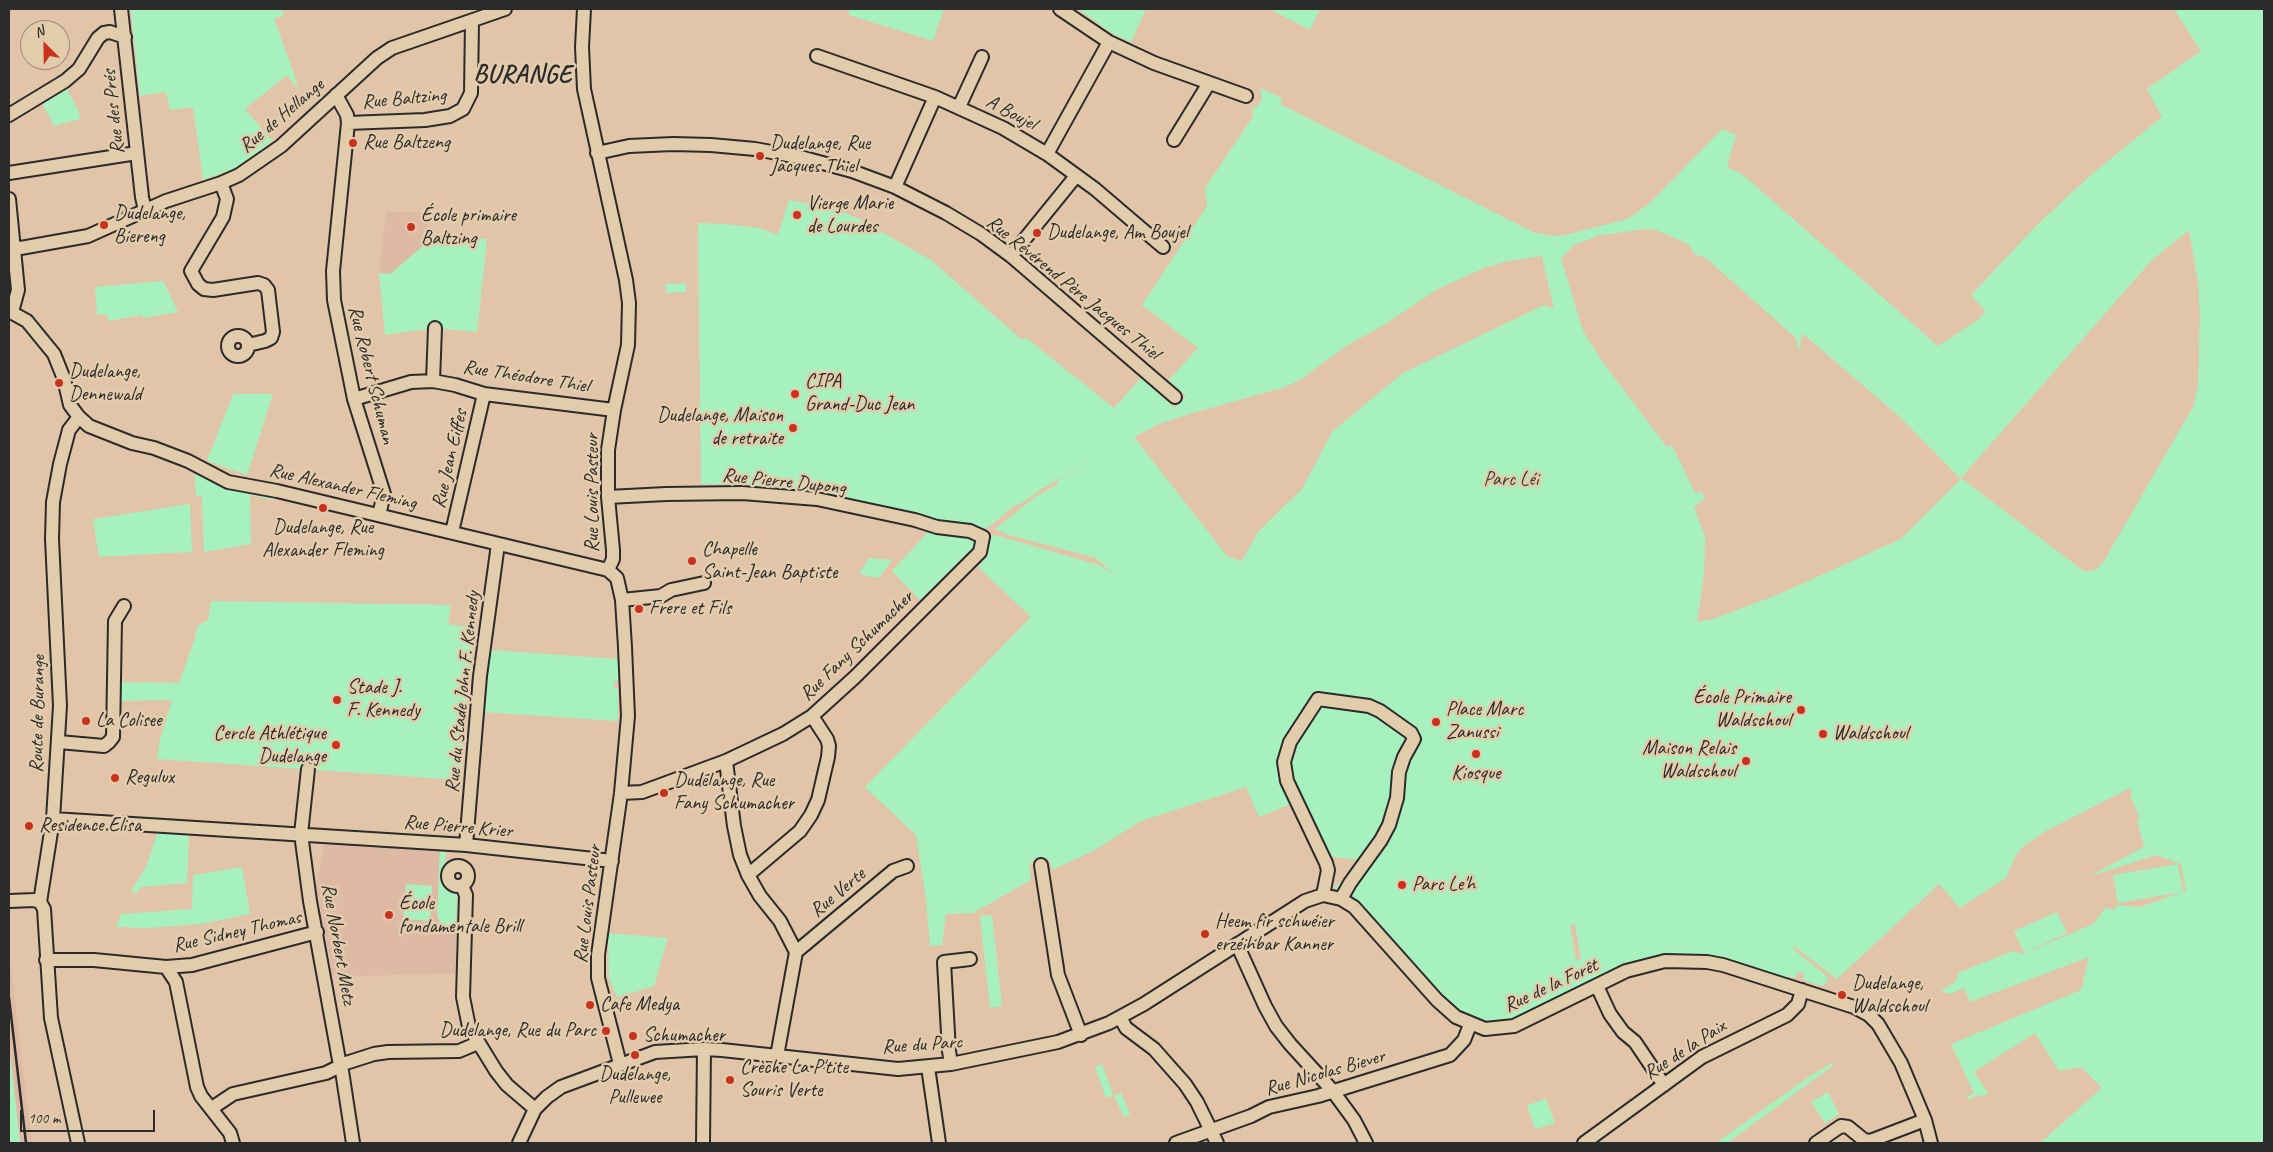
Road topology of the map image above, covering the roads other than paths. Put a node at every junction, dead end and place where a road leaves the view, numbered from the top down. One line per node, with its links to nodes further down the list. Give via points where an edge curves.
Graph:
1 (121, 9): 6 (street, Rue des Prés)
2 (505, 9): 5 (street, Rue de Hellange)
3 (584, 9): 19 (street, Rue Louis Pasteur, via 584,89)
4 (1060, 9): 7 (street)
5 (472, 21): 11 (street, Rue de Hellange, via 392,48); 16 (street, Rue Baltzing, via 471,93 463,109 450,116 425,120)
6 (125, 37): 15 (street, via 104,33 79,69); 18 (street, Rue des Prés)
7 (1109, 42): 10 (street); 20 (street)
8 (817, 56): 13 (street, A Boujel)
9 (982, 57): 14 (street)
10 (1209, 83): 12 (street); 17 (street)
11 (336, 96): 16 (street, Rue Robert Schuman, via 345,108); 23 (street, Rue de Hellange, via 262,162)
12 (1246, 96)
13 (935, 97): 14 (street, A Boujel); 24 (street)
14 (959, 107): 20 (street, A Boujel)
15 (9, 115)
16 (348, 123): 36 (street, Rue Robert Schuman, via 333,271 334,300)
17 (1174, 140)
18 (137, 153): 21 (street); 26 (street, Rue des Prés)
19 (597, 153): 24 (street, Rue Révérend Père Jacques Thiel, via 630,146 673,144 755,149 833,166); 37 (street, Rue Louis Pasteur, via 629,303 628,345)
20 (1047, 154): 22 (street, A Boujel)
21 (9, 173)
22 (1076, 176): 27 (street, A Boujel); 29 (street)
23 (221, 183): 26 (street, Rue de Hellange); 32 (street, via 227,199 223,217 191,270 204,289 258,283 268,290 271,338)
24 (896, 187): 29 (street, Rue Révérend Père Jacques Thiel, via 981,234)
25 (9, 199): 28 (street)
26 (145, 210): 28 (street, Rue de Hellange, via 88,236)
27 (1163, 248)
28 (15, 249): 30 (street, via 18,290)
29 (1011, 256): 35 (street, Rue Révérend Père Jacques Thiel)
30 (10, 311): 38 (street, via 27,321 54,354 70,405)
31 (435, 328): 33 (street, Rue Théodore Thiel)
32 (248, 345)
33 (433, 381): 34 (street, Rue Théodore Thiel); 36 (street, Rue Théodore Thiel, via 411,382)
34 (484, 394): 37 (street, Rue Théodore Thiel); 41 (street, Rue Jean Eiffes)
35 (1175, 397)
36 (354, 399): 40 (street, Rue Robert Schuman, via 384,494)
37 (614, 410): 39 (street, Rue Louis Pasteur, via 608,450)
38 (78, 417): 40 (street, Rue Alexander Fleming, via 89,426 188,461 228,482); 49 (street, Route de Burange, via 70,430 60,464 53,502 52,539 60,670)
39 (608, 497): 42 (street, Rue Pierre Dupong, via 742,493 817,500 970,531); 44 (street, Rue Louis Pasteur, via 613,550)
40 (379, 515): 41 (street, Rue Alexander Fleming)
41 (452, 532): 43 (street, Rue Alexander Fleming)
42 (983, 537): 48 (street, Rue Fany Schumacher, via 980,552 833,699)
43 (498, 544): 44 (street, Rue Alexander Fleming); 55 (street, Rue du Stade John F. Kennedy, via 480,676)
44 (608, 570): 46 (street, Rue Louis Pasteur, via 617,578)
45 (704, 583): 46 (street, via 671,590 661,596)
46 (622, 600): 52 (street, Rue Louis Pasteur, via 628,716)
47 (124, 606): 49 (street, via 115,621 113,737 104,746)
48 (812, 716): 50 (street, Rue Fany Schumacher, via 783,734); 59 (street, via 829,746 812,815 800,832)
49 (59, 742): 53 (street, Route de Burange)
50 (726, 761): 52 (street, Rue Fany Schumacher, via 642,792); 59 (street, via 734,826)
51 (308, 768): 54 (street)
52 (621, 793): 56 (street, Rue Louis Pasteur)
53 (53, 819): 54 (street, Rue Pierre Krier); 64 (street, Route de Burange)
54 (300, 834): 55 (street, Rue Pierre Krier); 65 (street, Rue Norbert Metz)
55 (466, 845): 56 (street, Rue Pierre Krier)
56 (612, 861): 79 (street, Rue Louis Pasteur, via 598,955 598,978)
57 (1041, 865): 75 (street, via 1058,975)
58 (907, 866): 67 (street, Rue Verte, via 892,871)
59 (748, 875): 67 (street, via 780,921)
60 (462, 886): 76 (street, via 466,895 463,997 469,1027)
61 (1323, 895): 62 (street, Rue de la Forêt); 62 (street, via 1328,870 1326,863 1287,781 1284,762 1290,742 1318,700 1369,706 1405,728 1414,739 1399,772 1397,798 1389,825); 66 (street, Rue du Parc, via 1305,901)
62 (1341, 899): 74 (street, Rue de la Forêt, via 1354,907 1437,1000)
63 (9, 900): 64 (street)
64 (40, 902): 69 (street, Route de Burange, via 44,910)
65 (316, 932): 70 (street, Rue Sidney Thomas, via 192,965); 81 (street, Rue Norbert Metz)
66 (1237, 944): 73 (street, Rue du Parc); 84 (street, via 1276,1026)
67 (796, 952): 78 (street)
68 (970, 959): 80 (street, via 944,962)
69 (46, 960): 70 (street, Rue Sidney Thomas, via 94,960); 89 (street, Route de Burange, via 51,1018)
70 (166, 967): 85 (street, via 176,982 197,1087)
71 (1597, 986): 72 (street, Rue de la Forêt, via 1643,965 1682,960 1723,966); 74 (street, Rue de la Forêt, via 1514,1026 1485,1029); 83 (street, via 1610,1014 1635,1042)
72 (1802, 990): 83 (street, Rue de la Paix, via 1798,1004 1787,1015 1715,1049); 87 (street, Rue de la Forêt, via 1854,1007 1878,1024 1901,1063)
73 (1120, 1017): 75 (street, Rue du Parc); 88 (street, via 1126,1028 1154,1049 1185,1084)
74 (1470, 1025): 84 (street, Rue Nicolas Biever, via 1464,1040 1450,1055)
75 (1081, 1035): 80 (street, Rue du Parc)
76 (478, 1043): 81 (street, via 459,1051 374,1054); 86 (street, via 507,1085)
77 (704, 1048): 78 (street, Rue du Parc); 79 (street, Rue du Parc, via 655,1052); 93 (street)
78 (777, 1056): 82 (street, Rue du Parc, via 866,1066)
79 (620, 1064): 86 (street, Rue du Parc, via 561,1087)
80 (951, 1064): 82 (street, Rue du Parc)
81 (341, 1066): 85 (street, via 317,1076 233,1094); 91 (street, Rue Norbert Metz)
82 (928, 1067): 94 (street)
83 (1664, 1085): 98 (street, Rue de la Paix)
84 (1332, 1090): 88 (street, Rue Nicolas Biever, via 1269,1106); 97 (street)
85 (212, 1108): 90 (street, via 230,1133)
86 (535, 1109): 92 (street, Rue du Parc)
87 (1925, 1120): 99 (street, via 1870,1141 1841,1126); 100 (street, Rue de la Forêt)
88 (1212, 1131): 95 (street, Rue Nicolas Biever); 96 (street)
89 (78, 1143)
90 (233, 1143)
91 (353, 1143)
92 (519, 1143)
93 (703, 1143)
94 (939, 1143)
95 (1176, 1143)
96 (1217, 1143)
97 (1366, 1143)
98 (1584, 1143)
99 (1816, 1143)
100 (1931, 1143)

